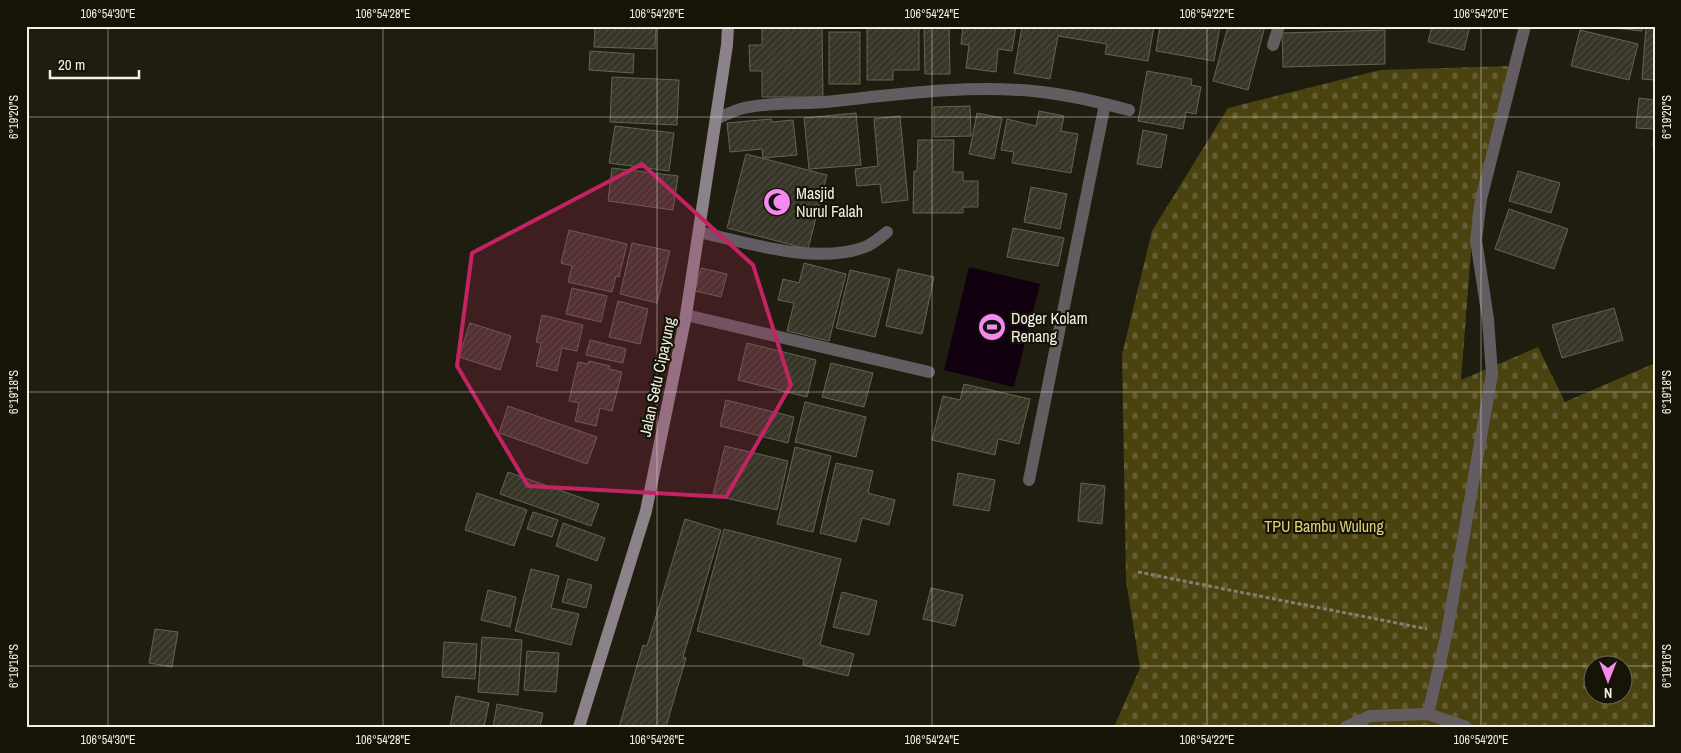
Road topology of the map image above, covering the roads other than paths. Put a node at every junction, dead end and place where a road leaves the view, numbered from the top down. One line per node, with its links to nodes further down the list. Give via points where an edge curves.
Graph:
1 (728, 26): 7 (street, Jalan Setu Cipayung)
2 (1279, 26): 4 (street)
3 (1526, 26): 13 (street, via 1481,199 1476,240 1488,319 1492,374 1447,632)
4 (1273, 46)
5 (1105, 104): 6 (street); 7 (street, via 1033,91 974,89 767,105 743,108); 12 (street)
6 (1130, 110)
7 (716, 119): 8 (street, Jalan Setu Cipayung)
8 (699, 232): 9 (street, via 799,254 850,252 868,247); 10 (street, Jalan Setu Cipayung)
9 (887, 232)
10 (686, 315): 11 (street); 14 (street, Jalan Setu Cipayung, via 646,511)
11 (929, 372)
12 (1029, 480)
13 (1428, 714): 15 (street, via 1370,716); 16 (street)
14 (579, 727)
15 (1346, 727)
16 (1466, 727)

